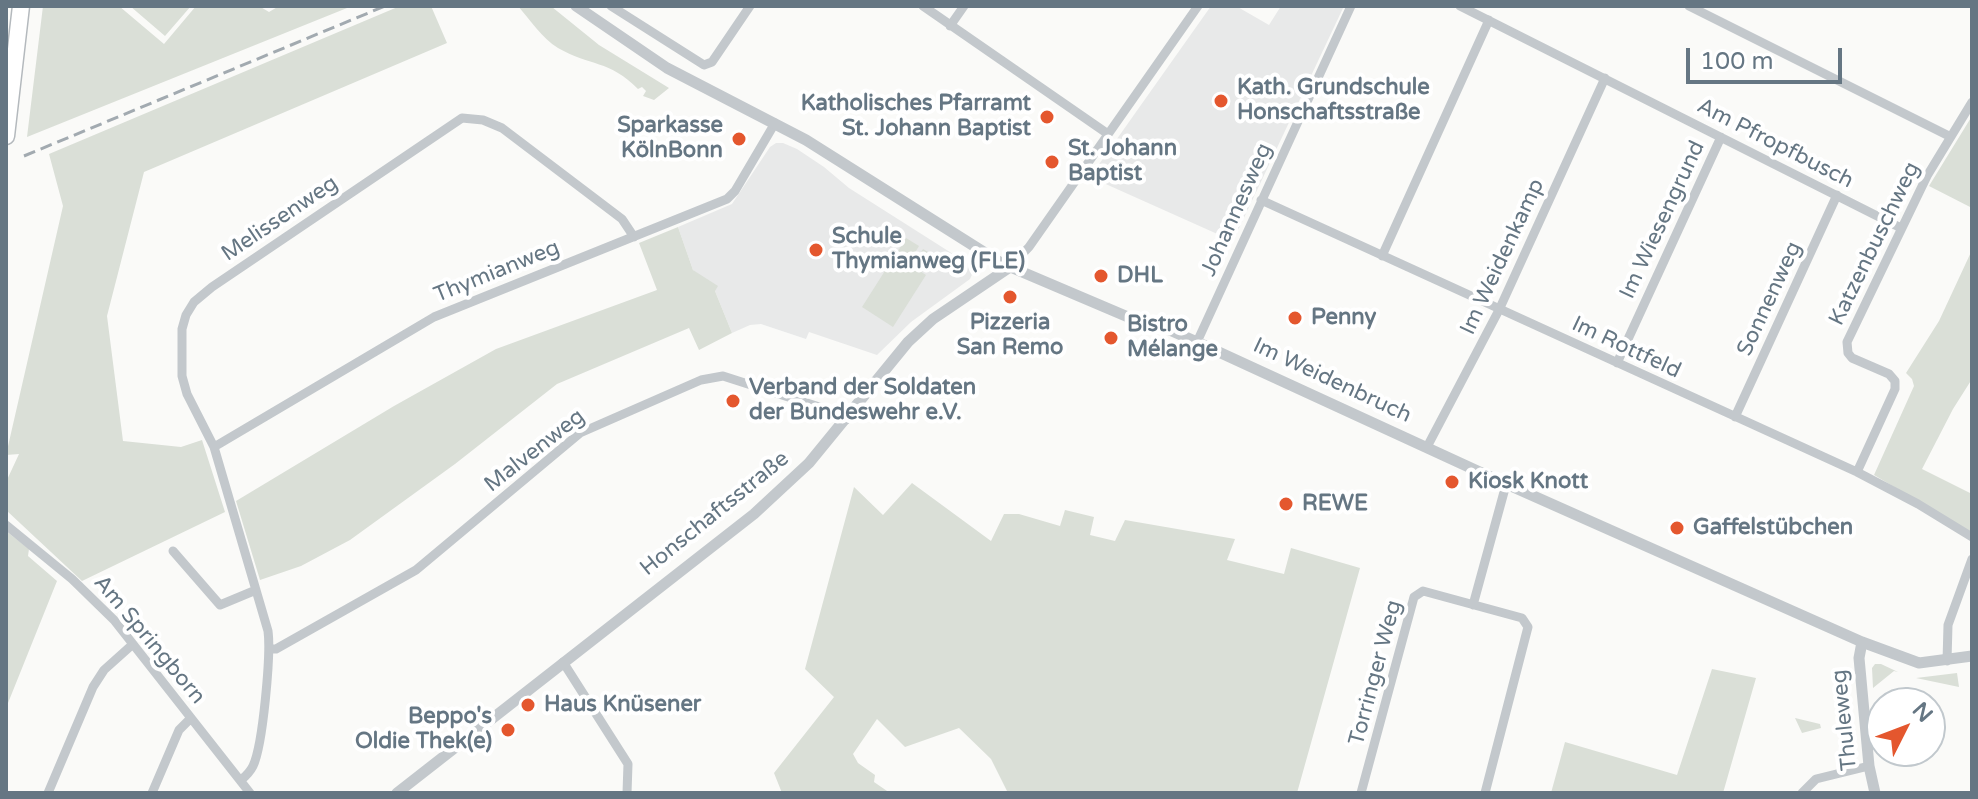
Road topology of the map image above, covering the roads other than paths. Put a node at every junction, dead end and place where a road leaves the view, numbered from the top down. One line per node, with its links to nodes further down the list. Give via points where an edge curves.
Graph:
1 (21, 6): 19 (highway)
2 (576, 6): 15 (street, Im Weidenbruch)
3 (611, 6): 13 (street)
4 (750, 6): 13 (street, via 712,62)
5 (923, 6): 12 (street)
6 (964, 6): 12 (street)
7 (1198, 6): 18 (street, Honschaftsstraße)
8 (1351, 6): 23 (street, Johannesweg)
9 (1460, 6): 11 (street, Am Pfropfbusch)
10 (1689, 6): 20 (street)
11 (1489, 20): 14 (street, Am Pfropfbusch); 26 (street)
12 (950, 26): 18 (street)
13 (704, 65): 15 (street)
14 (1605, 78): 21 (street, Am Pfropfbusch); 28 (street, Im Weidenkamp)
15 (696, 85): 17 (street, Im Weidenbruch)
16 (1972, 102): 20 (street, Katzenbuschweg)
17 (775, 123): 25 (street, Thymianweg, via 727,199); 27 (street, Im Weidenbruch)
18 (1108, 134): 27 (street, Honschaftsstraße)
19 (6, 136)
20 (1949, 136): 24 (street, Katzenbuschweg)
21 (1721, 137): 22 (street, Am Pfropfbusch); 30 (street, Im Wiesengrund)
22 (1837, 195): 24 (street, Am Pfropfbusch); 31 (street, Sonnenweg)
23 (1261, 200): 26 (street, Im Rottfeld); 29 (street, Johannesweg)
24 (1901, 228): 35 (street, Katzenbuschweg, via 1846,348 1852,358 1895,381)
25 (634, 237): 33 (street, Thymianweg, via 434,317); 33 (street, Melissenweg, via 622,219 502,128 462,118 194,302 182,329 182,376)
26 (1382, 256): 28 (street, Im Rottfeld)
27 (1010, 267): 29 (street, Im Weidenbruch); 32 (street, Honschaftsstraße, via 920,330)
28 (1499, 310): 30 (street, Im Rottfeld); 34 (street, Im Weidenkamp)
29 (1197, 342): 34 (street, Im Weidenbruch)
30 (1617, 363): 31 (street, Im Rottfeld)
31 (1735, 417): 35 (street, Im Rottfeld)
32 (846, 420): 45 (street, Malvenweg, via 723,376 701,380 580,433 416,570); 48 (street, Honschaftsstraße, via 771,499)
33 (214, 447): 41 (street, Melissenweg)
34 (1427, 447): 43 (street, Im Weidenbruch)
35 (1857, 472): 38 (street, Im Rottfeld)
36 (1504, 492): 42 (street)
37 (6, 525): 44 (street, Am Springborn, via 87,593)
38 (1972, 537)
39 (173, 551): 41 (street, via 220,605)
40 (1972, 559): 47 (street, via 1948,625)
41 (256, 590): 45 (street, Melissenweg)
42 (1473, 605): 59 (street, Torringer Weg, via 1423,591 1414,597); 60 (street, Torringer Weg, via 1522,618 1528,627)
43 (1862, 642): 47 (street, Im Weidenbruch, via 1911,662); 50 (street, Thuleweg)
44 (133, 644): 49 (street, Am Springborn); 54 (street, via 93,687)
45 (271, 649): 53 (street, Melissenweg, via 257,753)
46 (1972, 656): 47 (street, Im Weidenbruch)
47 (1947, 661)
48 (563, 662): 57 (street, Honschaftsstraße); 58 (street, via 628,764)
49 (191, 718): 53 (street, Am Springborn); 55 (street, via 179,730)
50 (1866, 734)
51 (1866, 767): 61 (street, via 1816,779)
52 (1869, 767): 62 (street, Thuleweg)
53 (241, 780): 56 (street, Am Springborn)
54 (48, 793)
55 (152, 793)
56 (250, 793)
57 (397, 793)
58 (627, 793)
59 (1361, 793)
60 (1485, 793)
61 (1802, 793)
62 (1875, 793)

